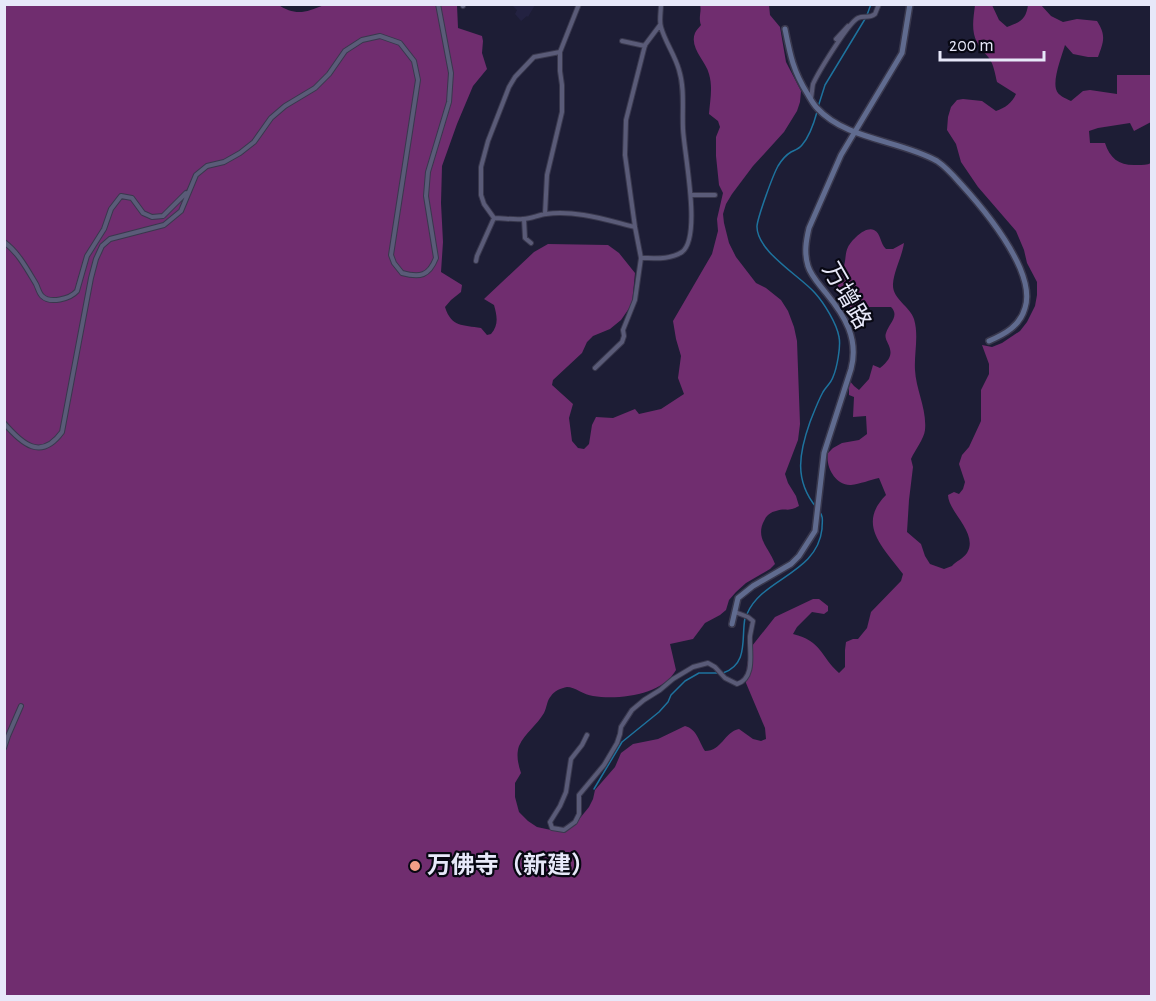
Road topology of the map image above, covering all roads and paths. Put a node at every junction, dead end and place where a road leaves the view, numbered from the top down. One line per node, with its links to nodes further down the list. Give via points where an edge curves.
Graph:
1 (438, 4): 15 (street, via 451,73 449,102 428,172 426,196 436,258 428,273 402,273 391,255 418,80 414,61 400,43 380,36 362,40 345,51 315,88 271,118 254,142 240,153 207,166 196,175)
2 (579, 4): 12 (street)
3 (661, 4): 7 (street)
4 (879, 4): 6 (street, via 875,14)
5 (910, 4): 14 (street, 万增路, via 902,53)
6 (853, 22): 9 (street); 13 (street, via 813,85)
7 (660, 25): 11 (street); 16 (street, via 680,70)
8 (785, 29): 13 (street, via 794,69)
9 (836, 39)
10 (622, 41): 11 (street)
11 (645, 46): 21 (street, via 625,136)
12 (560, 52): 18 (street, via 562,112 547,175); 19 (street, via 534,57 509,87 481,167 481,195)
13 (812, 101): 14 (street, via 842,128)
14 (855, 131): 26 (street, via 936,161 979,203 997,228 1020,268 1026,296 1020,319); 29 (street, 万增路, via 825,190 806,240 813,278 846,321 854,345 854,358 824,453 815,531 791,564 738,598)
15 (189, 191): 22 (street, via 163,216 152,217 143,213 132,198 121,196 87,256 76,291 65,299 46,299 40,295 16,254); 28 (street, via 181,211 164,225 110,239 102,246 96,259 62,432 43,448 31,447)
16 (691, 195): 17 (street); 24 (street, via 690,230 682,252 667,258)
17 (715, 195)
18 (545, 214): 20 (street); 21 (street, via 592,216)
19 (494, 218): 20 (street); 25 (street)
20 (524, 219): 23 (street, via 525,238)
21 (635, 227): 24 (street)
22 (4, 242)
23 (531, 243)
24 (641, 258): 27 (street, via 635,300 622,342)
25 (476, 261)
26 (989, 341)
27 (595, 368)
28 (4, 423)
29 (737, 613): 30 (street, 万增路); 32 (street, via 753,621 749,673 742,682 728,681 708,663 693,667 644,700 632,710 604,765 579,795 575,822 564,830 552,828 550,822 566,792 571,759)
30 (732, 624)
31 (21, 706): 33 (street)
32 (587, 735)
33 (4, 748)

